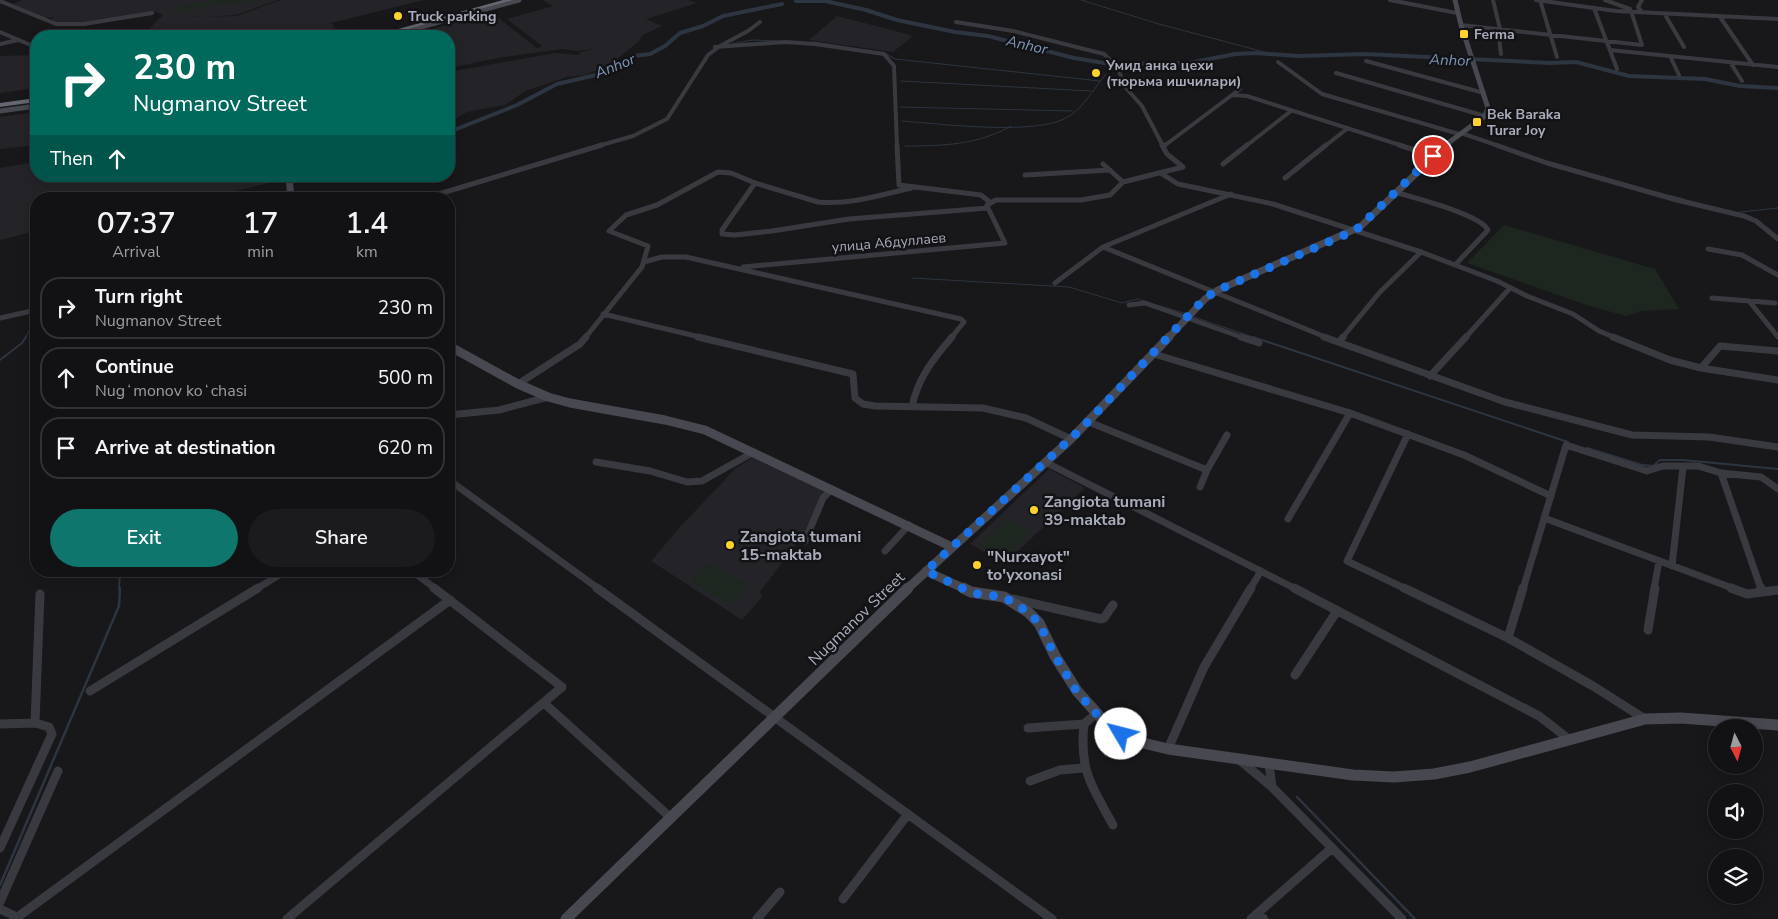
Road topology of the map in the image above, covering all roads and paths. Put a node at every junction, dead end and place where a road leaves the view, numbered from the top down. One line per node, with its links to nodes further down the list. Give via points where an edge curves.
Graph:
1 (519, 0): 10 (main road)
2 (1390, 0): 15 (street)
3 (1455, 0): 15 (main road)
4 (1493, 0): 26 (street)
5 (1536, 0): 6 (street)
6 (1540, 0): 11 (street); 31 (street)
7 (1605, 0): 12 (street)
8 (1642, 0): 13 (street, via 1638,7)
9 (0, 2): 14 (street, via 56,24 110,22)
10 (503, 2): 18 (highway); 21 (main road); 27 (highway)
11 (1594, 8): 12 (street); 33 (street)
12 (1632, 11): 13 (street); 33 (street, via 1642,45)
13 (1641, 11): 16 (street)
14 (152, 13)
15 (1457, 13): 24 (main road)
16 (1664, 13): 17 (street); 37 (street)
17 (1720, 16): 19 (street); 45 (street)
18 (439, 19): 21 (highway); 28 (highway)
19 (1773, 19): 20 (street); 25 (street)
20 (1778, 19)
21 (447, 20): 29 (main road)
22 (760, 22): 36 (street, via 752,30)
23 (956, 22): 60 (street, via 1104,54 1117,67 1126,88 1142,106)
24 (1461, 25): 26 (street); 52 (main road)
25 (1778, 26)
26 (1500, 29): 31 (street); 39 (street)
27 (392, 30)
28 (398, 30)
29 (410, 30)
30 (0, 32): 32 (street)
31 (1552, 36): 33 (street); 41 (street)
32 (18, 40): 34 (street); 35 (street)
33 (1606, 42): 38 (street)
34 (0, 44)
35 (30, 45)
36 (715, 47): 70 (street, via 785,42 884,54 894,66 899,185); 71 (street, via 667,119 633,136)
37 (1684, 47)
38 (1610, 50): 40 (street); 47 (street)
39 (1501, 54)
40 (1670, 56): 44 (street); 49 (street)
41 (1557, 58)
42 (1366, 61): 52 (street)
43 (1278, 62): 59 (street, via 1322,94)
44 (1730, 62): 45 (street); 50 (street)
45 (1753, 65): 46 (street)
46 (1778, 67)
47 (1617, 69)
48 (1336, 74): 57 (street)
49 (1679, 74)
50 (1742, 81)
51 (1240, 89): 53 (street)
52 (1484, 93): 57 (main road, via 1488,106)
53 (1232, 95): 56 (street, via 1247,96); 60 (street)
54 (30, 104): 55 (highway)
55 (0, 108)
56 (1291, 111): 58 (street); 63 (street)
57 (1485, 116): 59 (main road)
58 (1348, 128): 61 (street); 67 (street)
59 (1460, 134): 61 (main road); 76 (street, via 1547,163 1747,217)
60 (1163, 147): 65 (street, via 1183,168)
61 (1433, 156): 72 (main road)
62 (1103, 164): 64 (street)
63 (1222, 164)
64 (1110, 170): 66 (street); 68 (street)
65 (1162, 174): 68 (street); 73 (street, via 1178,184)
66 (1025, 175)
67 (1285, 178)
68 (1123, 182): 74 (street, via 1110,195 1081,200 996,200)
69 (755, 183): 70 (street, via 828,203 862,200); 74 (street, via 722,234); 80 (street, via 731,173 718,172 657,205 625,216 609,230 648,246)
70 (911, 188): 74 (street, via 982,195)
71 (445, 192)
72 (1395, 192): 75 (main road); 81 (street, via 1474,217 1488,227)
73 (1232, 194): 75 (street); 77 (street)
74 (989, 206): 82 (street, улица Абдуллаев, via 1005,243)
75 (1356, 230): 79 (street); 86 (main road)
76 (1778, 239)
77 (1103, 247): 84 (street); 86 (street)
78 (1708, 249): 83 (street, via 1742,255)
79 (1421, 252): 81 (street); 96 (street, via 1380,292)
80 (644, 262): 82 (street, via 677,256); 92 (street)
81 (1455, 264): 85 (street)
82 (735, 267): 106 (street, via 962,318 964,322 928,368 913,395)
83 (1778, 275)
84 (1054, 283)
85 (1510, 288): 101 (street, via 1573,314 1599,331 1670,360); 102 (street)
86 (1212, 293): 93 (main road); 96 (street)
87 (1712, 298): 88 (street)
88 (1749, 300): 89 (street); 95 (street)
89 (1775, 303)
90 (1129, 305): 93 (street, via 1145,303)
91 (30, 311): 94 (street)
92 (603, 314): 104 (street, via 580,344); 106 (street, via 848,372 853,375 854,396 859,402)
93 (1189, 315): 97 (street); 100 (main road, Nugmanov Street)
94 (0, 318)
95 (1778, 337)
96 (1338, 342): 102 (street)
97 (1259, 343)
98 (455, 349): 104 (main road)
99 (1778, 351): 101 (street, via 1720,346)
100 (1154, 354): 107 (street); 109 (main road, Nugmanov Street)
101 (1700, 368): 103 (street)
102 (1430, 376): 113 (street, via 1505,402 1632,434 1709,438)
103 (1778, 380)
104 (518, 384): 105 (main road)
105 (548, 397): 108 (street, via 490,412); 114 (main road, via 690,425)
106 (912, 407): 112 (street, via 983,408 1026,418)
107 (1350, 413): 110 (street); 125 (street)
108 (455, 415)
109 (1089, 422): 112 (main road, Nugmanov Street); 118 (street)
110 (1408, 434): 124 (street, via 1464,455); 145 (street, via 1347,562)
111 (1227, 435): 118 (street)
112 (1071, 439): 116 (main road, Nugmanov Street)
113 (1778, 447)
114 (752, 453): 115 (street, via 694,483 650,471); 122 (main road)
115 (596, 462)
116 (1045, 462): 129 (main road, Nugmanov Street); 134 (street)
117 (1683, 467): 119 (street, via 1698,466); 124 (street, via 1663,466 1647,471 1566,446); 132 (street)
118 (1207, 470): 121 (street)
119 (1721, 473): 123 (street, via 1761,477); 138 (street)
120 (455, 484): 150 (street)
121 (1200, 487)
122 (832, 489): 127 (main road); 128 (street, via 824,498)
123 (1778, 489)
124 (1551, 496): 126 (street)
125 (1288, 518)
126 (1544, 518): 131 (street); 145 (street)
127 (909, 524): 129 (main road); 130 (street)
128 (806, 541)
129 (952, 547): 133 (main road, Nugmanov Street)
130 (885, 551)
131 (1659, 561): 132 (street); 144 (street)
132 (1672, 566): 138 (street, via 1747,594)
133 (926, 571): 140 (main road, via 978,594); 150 (main road, Nugmanov Street)
134 (1261, 571): 143 (street); 158 (street, via 1204,667)
135 (276, 577): 147 (street)
136 (420, 577): 141 (street)
137 (1778, 590): 138 (street)
138 (1762, 592)
139 (40, 594): 152 (street)
140 (1004, 597): 142 (street, via 1101,619); 149 (main road, via 1036,619 1069,680)
141 (450, 600): 148 (street, via 562,687); 175 (street)
142 (1113, 605)
143 (1337, 611): 146 (street); 157 (street, via 1539,716)
144 (1648, 630)
145 (1508, 638): 151 (street)
146 (1295, 675)
147 (90, 691)
148 (544, 703): 166 (street); 177 (street)
149 (1096, 714): 153 (street); 158 (main road, via 1128,737)
150 (774, 716): 165 (street); 166 (main road, Nugmanov Street)
151 (1645, 720): 154 (main road, via 1681,718); 157 (main road)
152 (35, 723): 155 (street); 168 (street, via 49,727 52,734)
153 (1084, 724): 156 (street); 161 (street)
154 (1778, 725)
155 (2, 726)
156 (1028, 728)
157 (1571, 740): 160 (main road, via 1470,767 1414,776 1363,776)
158 (1168, 749): 159 (main road)
159 (1238, 759): 160 (main road); 164 (street)
160 (1269, 764): 164 (street)
161 (1083, 768): 163 (street, via 1060,770); 167 (street)
162 (58, 771): 172 (street)
163 (1030, 781)
164 (1272, 787): 169 (street)
165 (908, 814): 171 (street); 176 (street)
166 (671, 818): 178 (main road, Nugmanov Street)
167 (1113, 825)
168 (0, 848)
169 (1332, 848): 174 (street); 180 (street)
170 (780, 892): 179 (street)
171 (843, 899)
172 (0, 902)
173 (0, 910): 175 (street)
174 (1258, 917)
175 (16, 918)
176 (1048, 918)
177 (287, 919)
178 (566, 919)
179 (757, 919)
180 (1402, 919)

